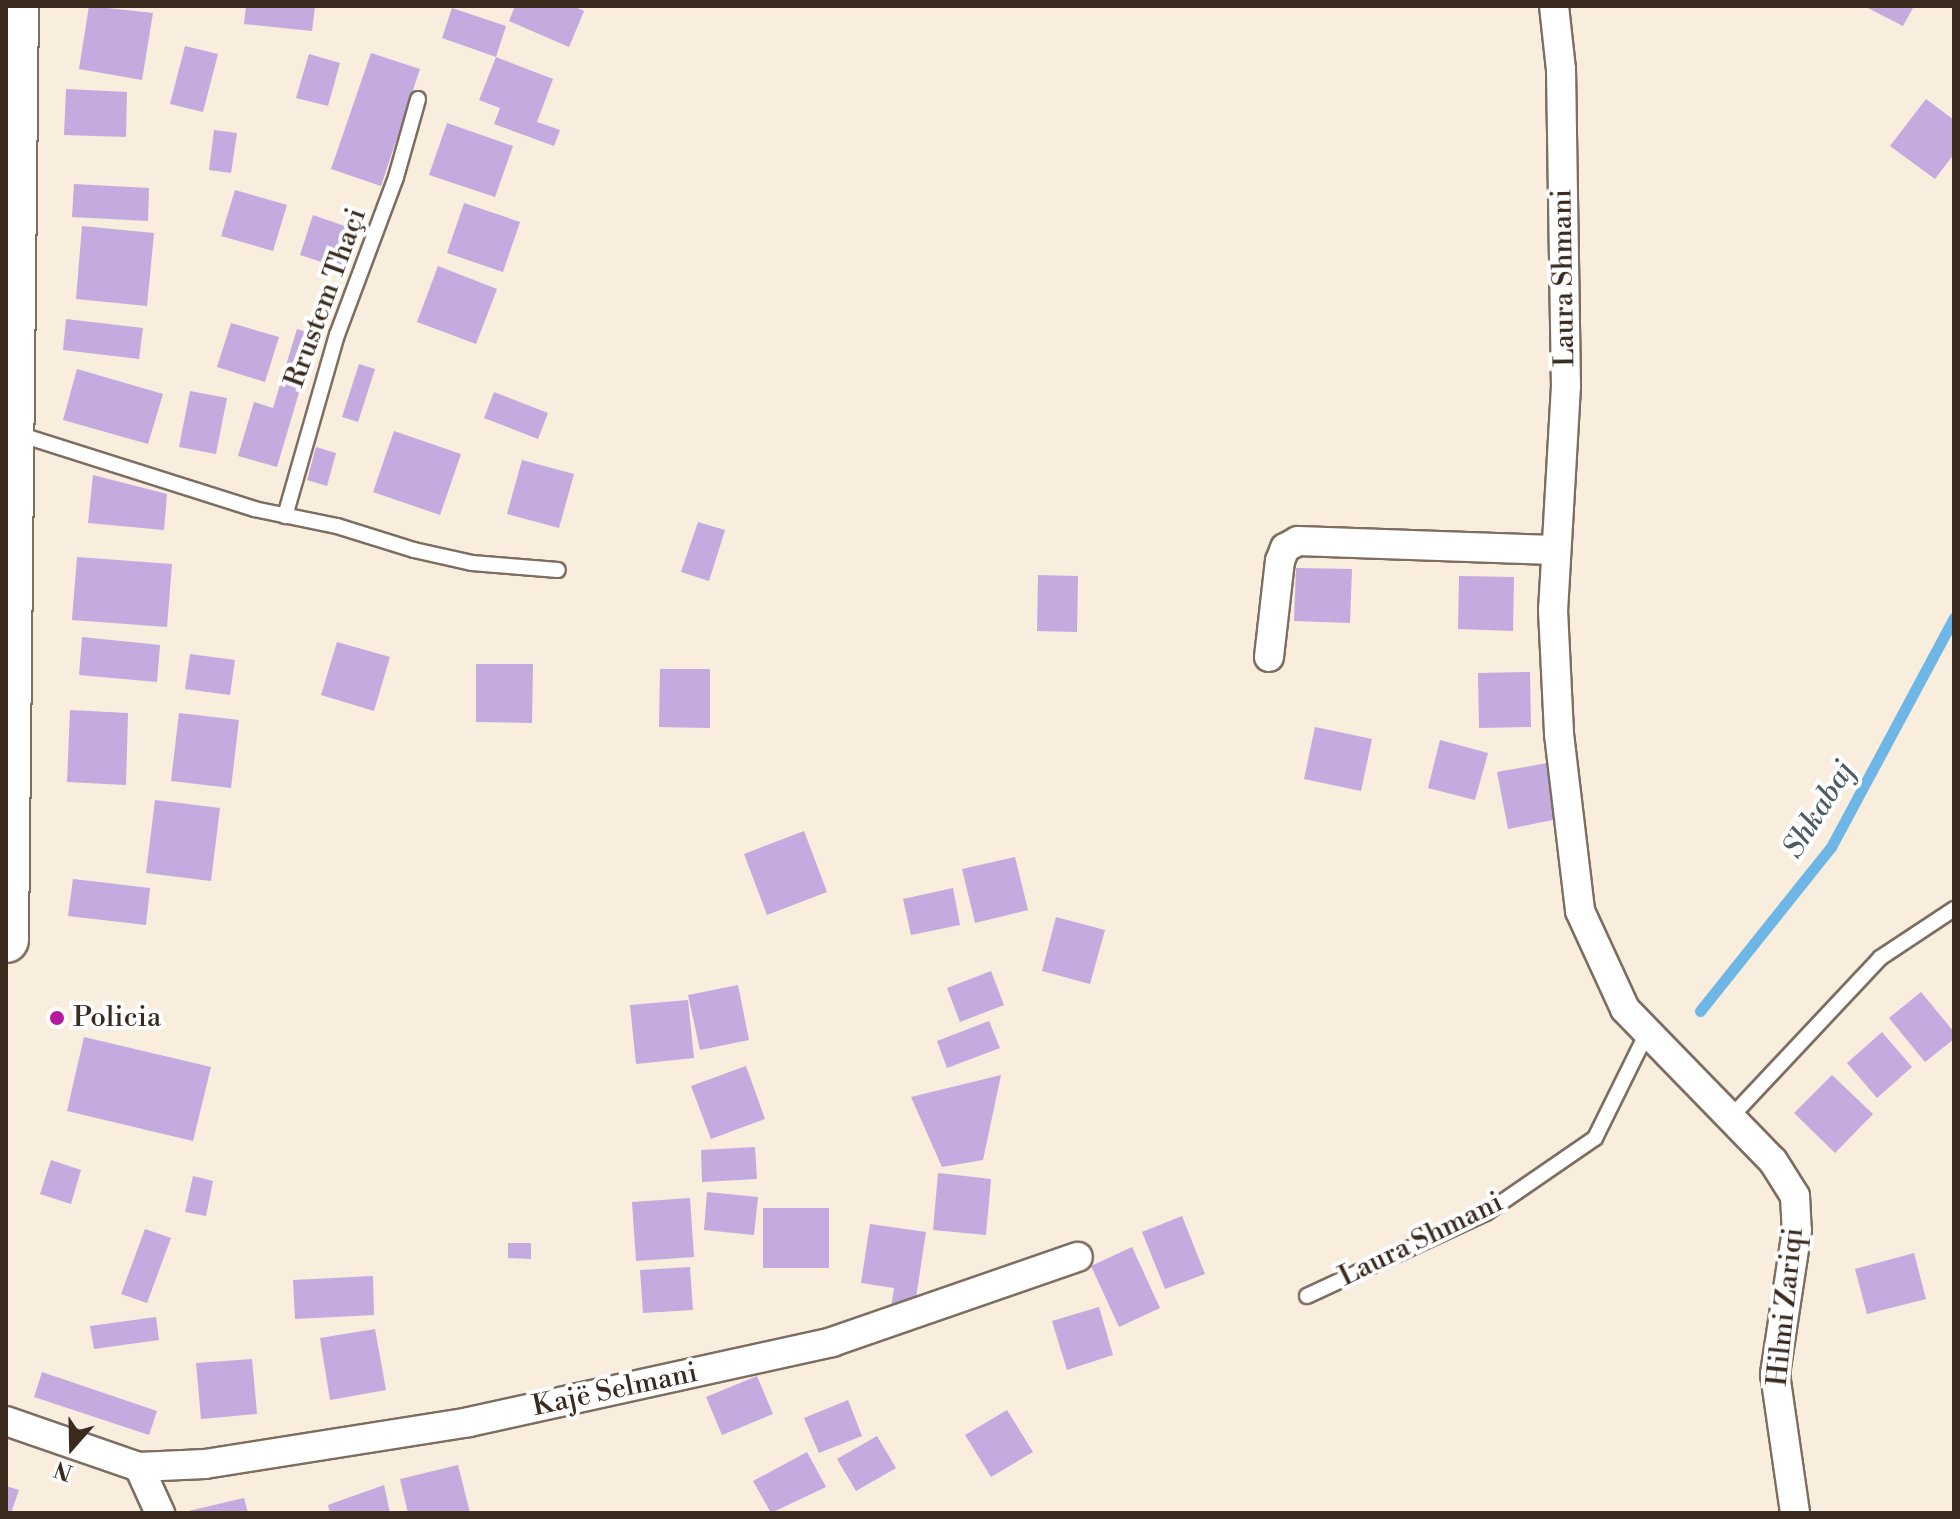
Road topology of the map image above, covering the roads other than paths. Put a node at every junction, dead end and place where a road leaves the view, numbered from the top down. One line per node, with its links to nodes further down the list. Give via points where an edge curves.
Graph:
1 (16, 6): 3 (main road)
2 (1554, 6): 8 (street, Laura Shmani, via 1561,69 1566,386 1563,480)
3 (11, 54): 5 (main road)
4 (418, 99): 7 (lane, Rrustem Thaçi, via 396,177 337,335)
5 (10, 298): 6 (main road)
6 (15, 433): 7 (lane); 12 (main road)
7 (285, 516): 9 (lane, via 472,563)
8 (1553, 550): 10 (street, via 1432,550 1298,541 1285,548 1280,561); 13 (street, Laura Shmani, via 1559,734 1580,911 1625,1009)
9 (558, 570)
10 (1269, 657)
11 (1954, 909): 14 (lane, via 1880,958)
12 (6, 940)
13 (1647, 1033): 14 (street, Laura Shmani); 17 (lane, Laura Shmani, via 1595,1138 1486,1213)
14 (1730, 1118): 15 (street, Laura Shmani, via 1773,1161)
15 (1795, 1196): 21 (street, Hilmi Zariqi, via 1797,1230 1775,1374)
16 (1078, 1257): 19 (street, Kajë Selmani, via 832,1342 469,1422 205,1464)
17 (1307, 1296)
18 (6, 1421): 19 (street)
19 (139, 1467): 20 (street)
20 (160, 1513)
21 (1795, 1513)

